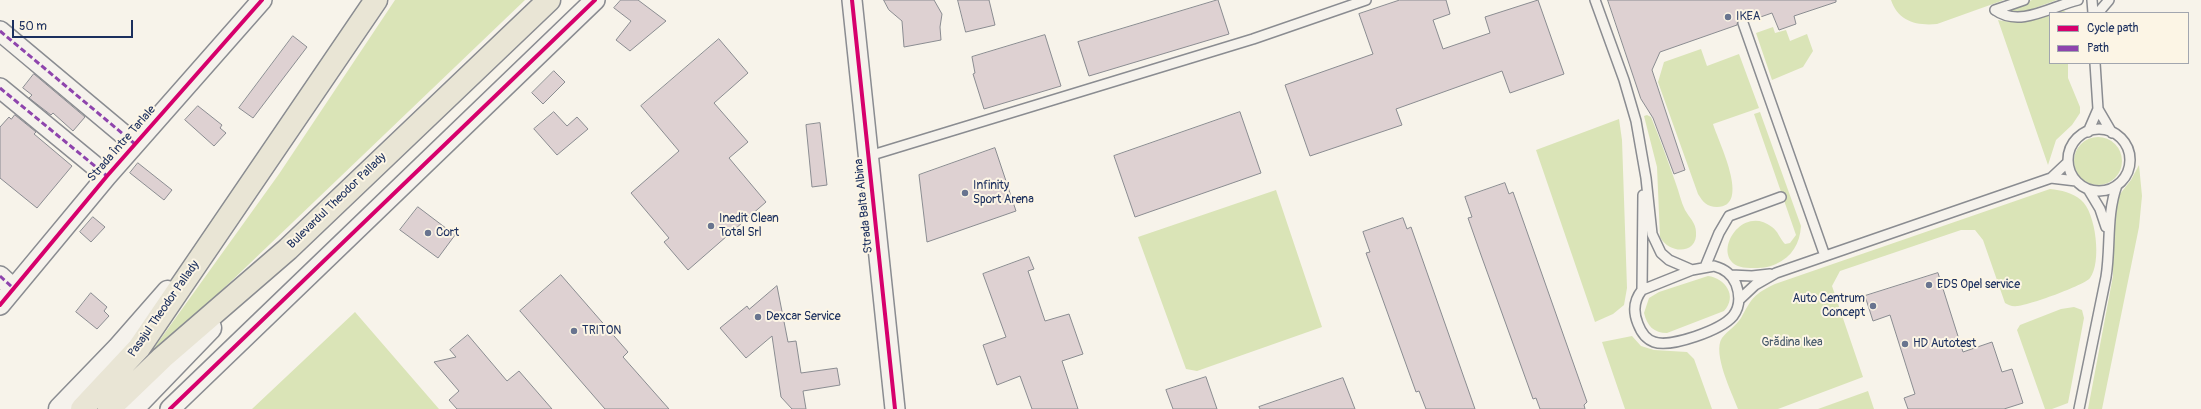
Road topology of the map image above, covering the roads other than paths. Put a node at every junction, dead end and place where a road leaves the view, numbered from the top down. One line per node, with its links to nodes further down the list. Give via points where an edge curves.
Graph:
1 (262, 0): 21 (street, Strada Între Tarlale)
2 (376, 0): 31 (main road)
3 (549, 0): 33 (main road, Bulevardul Theodor Pallady)
4 (595, 0): 47 (street)
5 (852, 0): 22 (street, Strada Balta Albina)
6 (1366, 0): 22 (lane, via 1254,40)
7 (1595, 0): 24 (lane, via 1628,93)
8 (2024, 0): 9 (lane, via 1995,10 2006,16 2020,17)
9 (2078, 0)
10 (2092, 0): 12 (lane)
11 (2109, 0): 13 (lane)
12 (2093, 12)
13 (2099, 12)
14 (1743, 23): 34 (lane)
15 (0, 31): 21 (street)
16 (2095, 64): 18 (lane)
17 (0, 88): 25 (street)
18 (2098, 109): 19 (lane); 20 (lane)
19 (2088, 132): 20 (lane, via 2096,130); 23 (lane, via 2081,135 2073,144)
20 (2112, 133): 28 (lane, via 2124,143 2129,158 2127,173)
21 (135, 144): 25 (street, Strada Între Tarlale)
22 (869, 156): 48 (street, Strada Balta Albina)
23 (2068, 162): 26 (lane); 27 (lane)
24 (1644, 164): 36 (lane, via 1655,244 1669,260); 40 (lane)
25 (107, 176): 39 (street, Strada Între Tarlale)
26 (2051, 178): 27 (lane); 34 (lane)
27 (2076, 181): 29 (lane)
28 (2117, 185): 29 (lane, via 2102,191); 32 (lane, via 2110,208)
29 (2088, 189): 32 (lane, via 2100,209)
30 (1781, 197): 35 (lane, via 1729,216)
31 (238, 203): 43 (main road, via 152,311); 44 (main road, Pasajul Theodor Pallady, via 139,348)
32 (2108, 232): 49 (lane, via 2107,270)
33 (288, 250): 45 (main road, Pasajul Theodor Pallady, via 162,358); 46 (main road, Bulevardul Theodor Pallady)
34 (1825, 256): 37 (lane)
35 (1705, 267): 36 (lane); 38 (lane, via 1721,268)
36 (1692, 270): 40 (lane)
37 (1776, 273): 38 (lane); 41 (lane, via 1755,285)
38 (1731, 275): 41 (lane, via 1737,287)
39 (7, 282): 42 (street, Strada Între Tarlale)
40 (1642, 290): 41 (lane, via 1635,305 1637,322 1646,338 1663,344 1686,339 1721,325 1733,316)
41 (1739, 300)
42 (0, 305)
43 (60, 409)
44 (82, 409)
45 (109, 409)
46 (132, 409)
47 (170, 409)
48 (895, 409)
49 (2079, 409)

